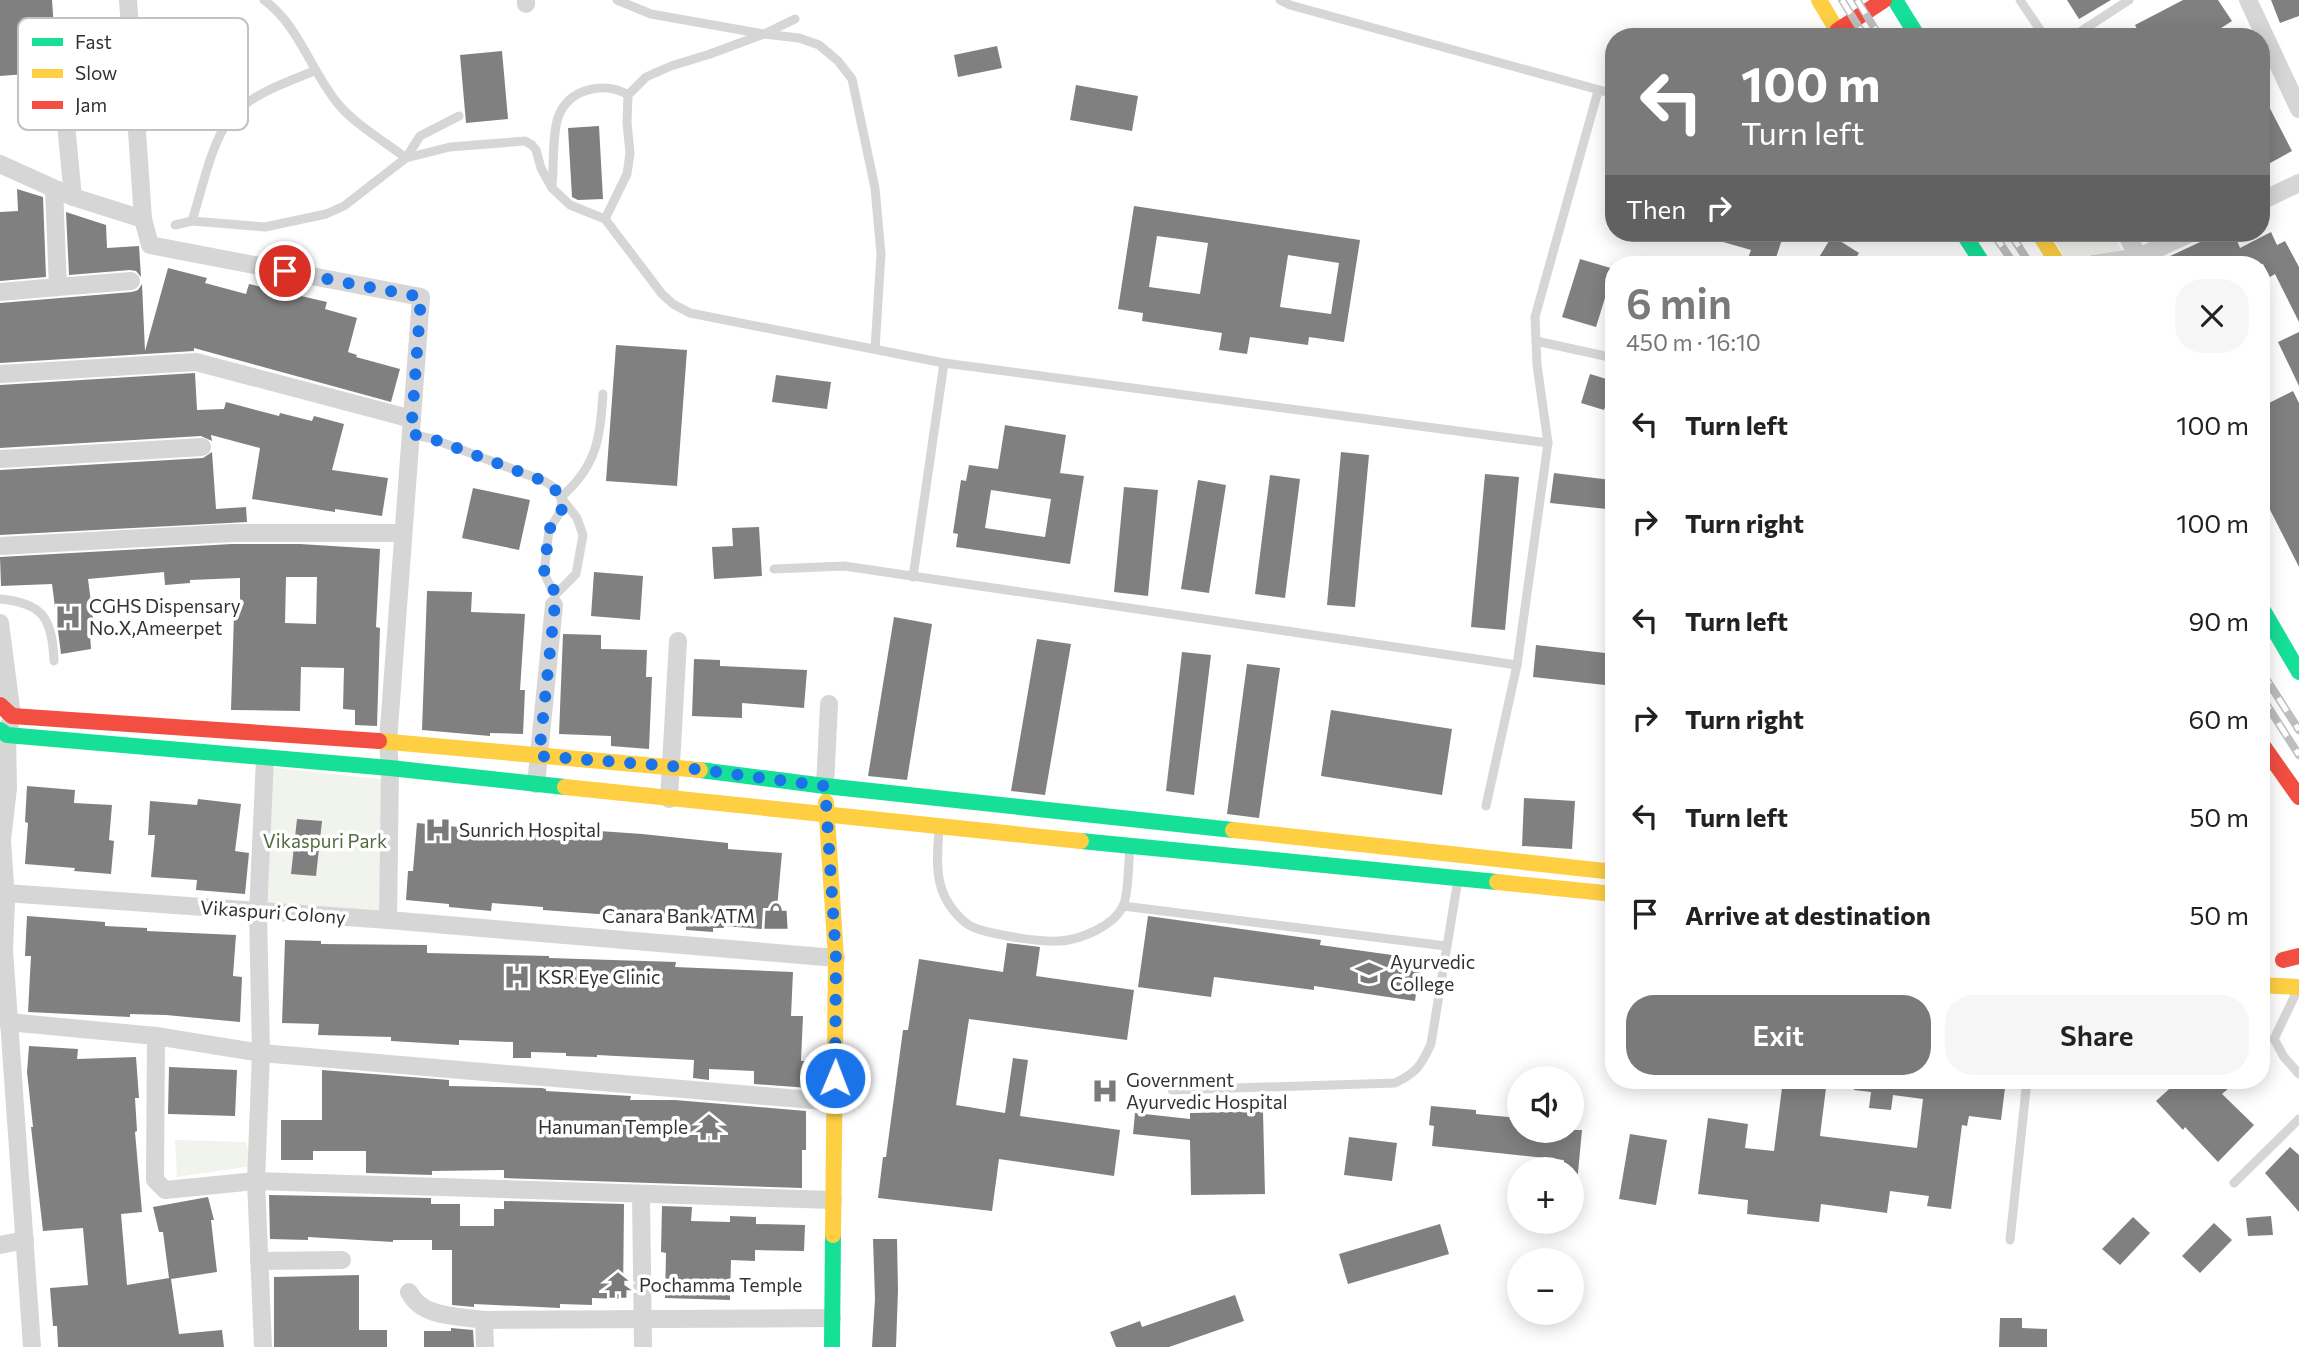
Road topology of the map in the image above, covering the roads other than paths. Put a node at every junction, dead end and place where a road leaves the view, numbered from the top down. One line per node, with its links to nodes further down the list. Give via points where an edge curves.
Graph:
1 (128, 0): 11 (street)
2 (264, 0): 20 (lane, via 292,31)
3 (617, 0): 18 (lane, via 652,14)
4 (1280, 0): 21 (lane)
5 (1819, 0): 13 (main road)
6 (1884, 0): 13 (main road)
7 (1895, 0): 14 (main road)
8 (2020, 0): 15 (lane)
9 (2129, 0): 16 (lane)
10 (2248, 0): 17 (street)
11 (129, 18)
12 (795, 19): 18 (lane)
13 (1836, 24)
14 (1912, 28)
15 (2039, 28)
16 (2086, 28)
17 (2261, 28)
18 (764, 34): 23 (lane, via 671,66 646,78); 47 (lane, via 819,45 852,79 875,188 881,254)
19 (2270, 47): 25 (street)
20 (314, 71): 24 (lane); 30 (lane, via 340,106)
21 (1598, 91): 22 (lane); 46 (lane, via 1535,317)
22 (1605, 92)
23 (628, 95): 33 (lane, via 617,88 591,88 566,104 558,116); 38 (lane, via 627,174)
24 (248, 104)
25 (2299, 109)
26 (459, 116): 30 (lane, via 420,136)
27 (67, 130): 35 (street)
28 (137, 130): 37 (street)
29 (223, 130): 39 (lane)
30 (406, 158): 33 (lane, via 450,147 525,141 536,150); 39 (lane, via 344,206 326,214 265,227)
31 (0, 164): 34 (street)
32 (2299, 183): 36 (street)
33 (552, 188): 38 (lane, via 570,205)
34 (54, 189): 35 (street); 44 (street)
35 (73, 197): 37 (street)
36 (2270, 197)
37 (144, 219): 52 (street, via 150,244 421,297)
38 (605, 219): 47 (lane, via 662,294 690,313)
39 (192, 221): 40 (lane)
40 (175, 225)
41 (2175, 242): 42 (street)
42 (2149, 256)
43 (131, 281): 44 (street)
44 (58, 287): 45 (street)
45 (0, 292)
46 (1536, 341): 48 (lane); 53 (lane)
47 (876, 349): 49 (lane)
48 (1605, 356)
49 (944, 363): 53 (lane); 60 (lane)
50 (0, 374): 52 (street, via 196,362)
51 (603, 394): 56 (lane, via 600,434 592,461)
52 (412, 426): 56 (lane, via 433,439 544,481); 57 (street)
53 (1548, 443): 67 (lane)
54 (202, 447): 55 (street)
55 (0, 459)
56 (561, 497): 62 (lane, via 562,509 549,530 544,573); 62 (lane, via 583,535 576,575)
57 (402, 533): 58 (street, via 232,533); 71 (street)
58 (0, 546)
59 (774, 569): 60 (lane, via 844,566)
60 (913, 577): 67 (lane)
61 (0, 599): 66 (lane, via 38,609 47,622)
62 (555, 599): 73 (street)
63 (2270, 622): 68 (main road)
64 (0, 623): 70 (street)
65 (678, 642): 76 (street)
66 (54, 661)
67 (1517, 665): 82 (lane)
68 (2299, 671)
69 (829, 704): 79 (street)
70 (6, 711): 71 (main road); 72 (street)
71 (388, 742): 73 (main road); 77 (street)
72 (4, 743): 75 (main road); 89 (street, via 8,788 2,840)
73 (539, 756): 76 (main road); 78 (street)
74 (2270, 756): 80 (main road)
75 (265, 758): 77 (main road); 92 (street)
76 (671, 766): 79 (main road); 81 (street)
77 (390, 768): 78 (main road); 93 (street)
78 (536, 784): 81 (main road)
79 (825, 786): 83 (main road); 86 (main road)
80 (2299, 797)
81 (669, 799): 83 (main road)
82 (1486, 806)
83 (827, 816): 84 (main road); 95 (main road)
84 (939, 827): 85 (main road); 91 (lane, via 936,870 941,887 956,913 981,932 1059,941 1101,927)
85 (1130, 846): 88 (main road); 91 (lane)
86 (1462, 857): 87 (main road); 88 (lane)
87 (1605, 872)
88 (1458, 879): 90 (main road); 94 (lane)
89 (5, 893): 92 (street, Vikaspuri Colony); 98 (street)
90 (1605, 893)
91 (1123, 905): 94 (lane)
92 (258, 912): 93 (street, Vikaspuri Colony); 100 (street)
93 (388, 920): 95 (street, Vikaspuri Colony)
94 (1446, 946): 103 (lane, via 1431,1044 1412,1075 1395,1083)
95 (836, 958): 104 (main road)
96 (2270, 985): 97 (main road)
97 (2299, 987): 101 (lane, via 2274,1039)
98 (8, 1022): 99 (street); 111 (street)
99 (156, 1036): 100 (street); 106 (street, via 155,1180 159,1186 165,1190)
100 (261, 1053): 104 (street); 106 (street)
101 (2299, 1074)
102 (2026, 1089): 110 (lane)
103 (1172, 1090)
104 (835, 1102): 109 (main road)
105 (2299, 1119): 107 (lane)
106 (256, 1181): 108 (street); 114 (street)
107 (2234, 1183)
108 (641, 1194): 109 (street); 117 (street)
109 (834, 1200): 116 (main road)
110 (2010, 1240)
111 (25, 1241): 112 (street); 119 (street)
112 (0, 1245)
113 (342, 1260): 114 (street)
114 (259, 1261): 120 (street)
115 (409, 1292): 118 (street, via 415,1304 435,1313)
116 (832, 1318): 117 (street); 123 (main road)
117 (643, 1319): 118 (street); 122 (street)
118 (484, 1320): 121 (street)
119 (32, 1347)
120 (263, 1347)
121 (485, 1347)
122 (643, 1347)
123 (832, 1347)

